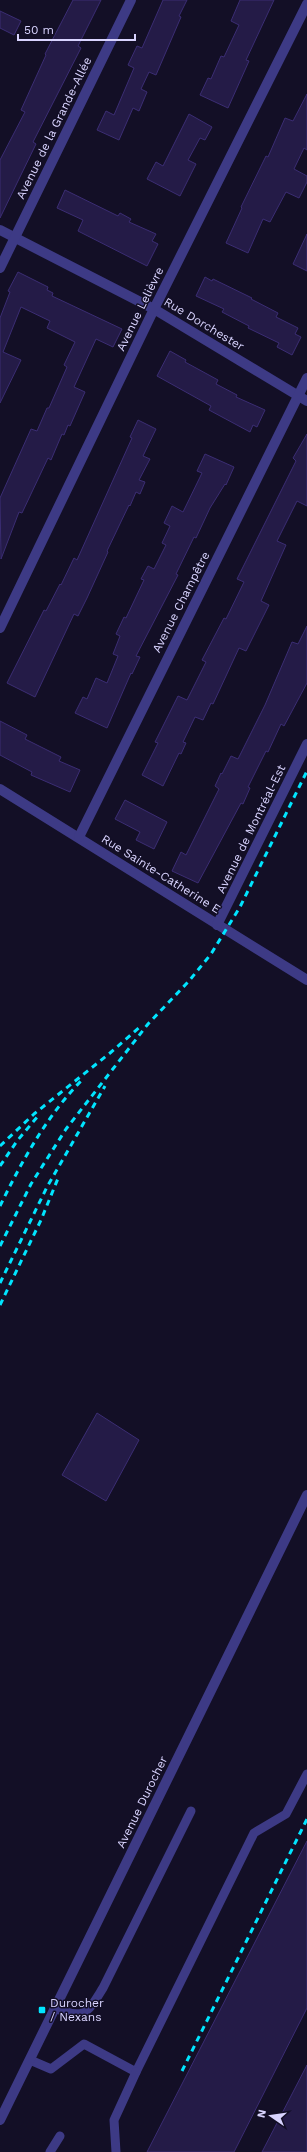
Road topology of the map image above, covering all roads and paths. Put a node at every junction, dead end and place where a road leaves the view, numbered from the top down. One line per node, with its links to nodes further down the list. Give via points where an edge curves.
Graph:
1 (131, 0): 4 (street, Avenue de la Grande-Allée)
2 (307, 4): 6 (street, Avenue Lelièvre)
3 (0, 230): 4 (street, Rue Dorchester)
4 (15, 238): 5 (street, Avenue de la Grande-Allée); 6 (street, Rue Dorchester)
5 (0, 268)
6 (154, 309): 8 (street, Rue Dorchester); 9 (street, Avenue Lelièvre)
7 (307, 378): 8 (street, Avenue Champêtre)
8 (303, 398): 12 (street, Avenue Champêtre)
9 (0, 628)
10 (307, 744): 13 (street, Avenue de Montréal-Est)
11 (0, 789): 12 (street, Rue Sainte-Catherine E)
12 (79, 837): 13 (street, Rue Sainte-Catherine E)
13 (217, 925): 14 (street, Rue Sainte-Catherine E)
14 (307, 980)
15 (307, 1495): 18 (street, Avenue Durocher)
16 (307, 1774): 20 (lane, via 286,1814 254,1832)
17 (191, 1811): 18 (lane, via 104,1988 89,2010 78,2015)
18 (56, 2008): 19 (street, Avenue Durocher)
19 (30, 2060): 20 (lane, via 51,2069 84,2044); 21 (street, Avenue Durocher)
20 (136, 2072): 24 (lane, via 114,2120)
21 (0, 2120)
22 (60, 2136): 23 (lane)
23 (50, 2152)
24 (116, 2152)

